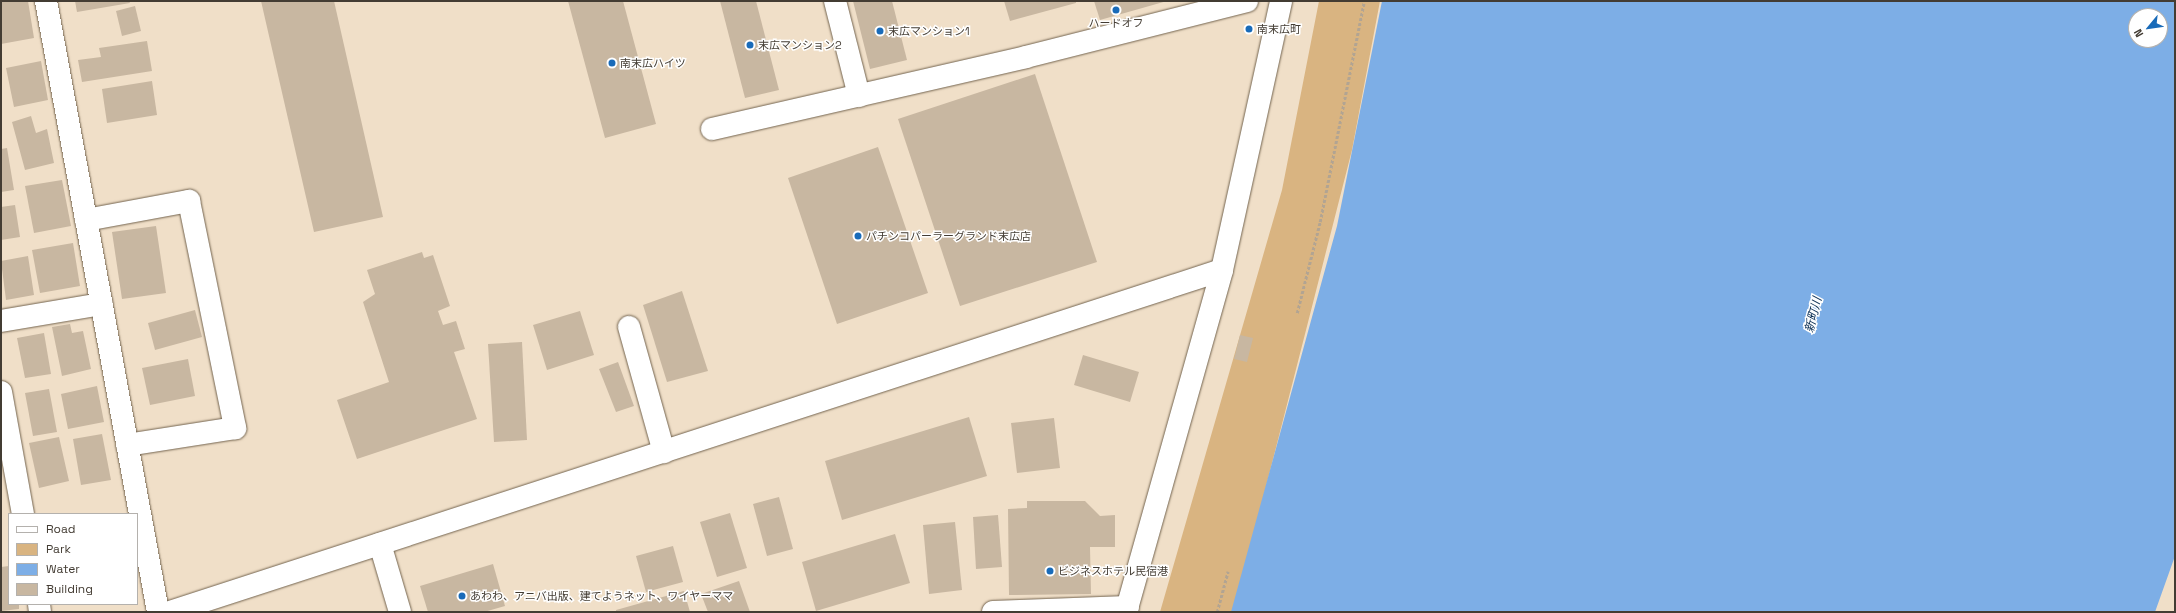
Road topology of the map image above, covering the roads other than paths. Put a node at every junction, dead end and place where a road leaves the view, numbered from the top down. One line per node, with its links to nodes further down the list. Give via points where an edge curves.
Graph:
1 (46, 1): 7 (street)
2 (835, 1): 5 (street)
3 (1247, 1): 5 (street)
4 (1281, 1): 8 (street)
5 (859, 96): 6 (street)
6 (712, 129)
7 (86, 220): 9 (street); 13 (street, via 189,201 235,428)
8 (1222, 270): 14 (street); 17 (street)
9 (102, 304): 10 (street); 13 (street)
10 (1, 321)
11 (628, 327): 14 (street)
12 (1, 392): 15 (street)
13 (127, 445): 18 (street)
14 (664, 452): 16 (street)
15 (23, 513)
16 (380, 544): 19 (street); 20 (street)
17 (1127, 610): 21 (street)
18 (158, 612)
19 (170, 612)
20 (400, 612)
21 (993, 612)

